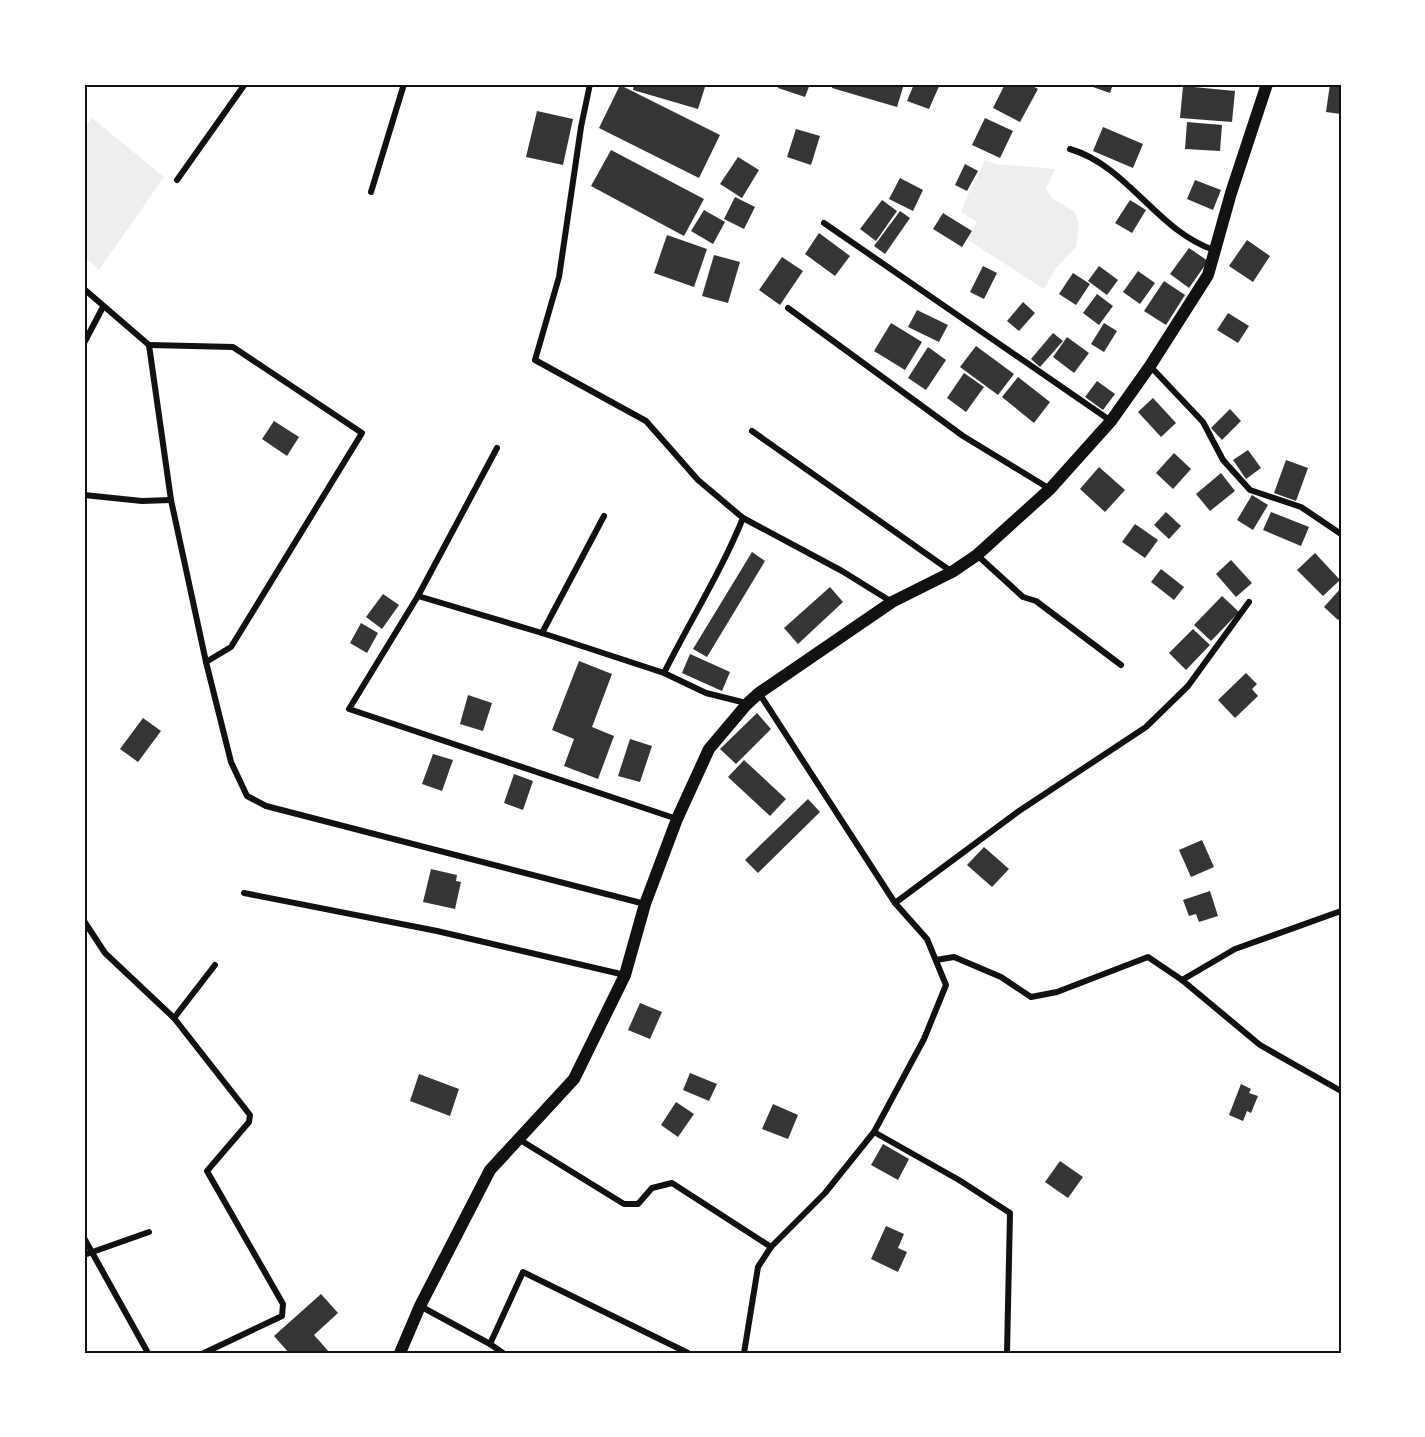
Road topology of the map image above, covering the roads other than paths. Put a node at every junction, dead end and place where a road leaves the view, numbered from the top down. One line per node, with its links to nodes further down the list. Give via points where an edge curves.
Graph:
1 (245, 84): 6 (street)
2 (404, 84): 7 (street)
3 (591, 84): 23 (street, via 559,277 535,360 646,421 698,480)
4 (1267, 84): 9 (main road)
5 (1070, 149): 9 (street, via 1107,168 1191,240)
6 (177, 180)
7 (371, 192)
8 (824, 223): 16 (street)
9 (1215, 250): 15 (main road, via 1208,275)
10 (84, 289): 11 (street)
11 (103, 307): 13 (street); 14 (street)
12 (788, 308): 19 (street, via 963,436)
13 (84, 343)
14 (148, 345): 21 (street); 31 (street, via 233,347 362,433 231,647)
15 (1150, 366): 16 (main road); 24 (street, via 1203,422 1223,459 1250,490 1301,507)
16 (1110, 421): 19 (main road)
17 (752, 431): 26 (street)
18 (497, 448): 27 (street)
19 (1050, 489): 25 (main road)
20 (84, 495): 21 (street)
21 (171, 500): 31 (street)
22 (604, 516): 30 (street)
23 (743, 518): 28 (street, via 842,570); 33 (street, via 726,561 702,598)
24 (1341, 534)
25 (976, 555): 26 (main road); 32 (street, via 1023,597 1036,601)
26 (952, 572): 28 (main road)
27 (418, 596): 30 (street); 36 (street, via 349,709)
28 (892, 602): 34 (main road)
29 (1249, 603): 38 (street, via 1188,686 1146,727 1019,811)
30 (542, 633): 33 (street)
31 (206, 662): 39 (street, via 231,762 247,796 266,806)
32 (1120, 664)
33 (664, 673): 35 (street, via 706,693)
34 (759, 693): 35 (main road); 38 (street)
35 (747, 704): 36 (main road, via 709,749)
36 (677, 819): 39 (main road)
37 (244, 893): 44 (street, via 437,931)
38 (895, 903): 42 (street, via 927,939)
39 (645, 904): 44 (main road)
40 (1341, 911): 45 (street, via 1235,948)
41 (84, 921): 46 (street, via 105,953)
42 (936, 960): 45 (street, via 954,957 1001,977 1031,997 1057,992 1148,957); 48 (street, via 946,985 924,1039)
43 (215, 965): 46 (street)
44 (624, 975): 49 (main road, via 574,1079)
45 (1182, 980): 47 (street, via 1260,1046)
46 (174, 1018): 57 (street, via 250,1115 249,1122 207,1171 283,1304 282,1316)
47 (1341, 1090)
48 (874, 1132): 52 (street, via 825,1194); 62 (street, via 1010,1213)
49 (517, 1138): 52 (street, via 624,1204 638,1204 652,1188 672,1183); 54 (main road, via 490,1170)
50 (149, 1232): 53 (street)
51 (84, 1238): 53 (street)
52 (771, 1247): 61 (street, via 758,1267)
53 (87, 1253): 56 (street)
54 (420, 1306): 55 (street); 58 (main road)
55 (490, 1344): 59 (street); 60 (street, via 523,1272)
56 (148, 1353)
57 (204, 1353)
58 (400, 1353)
59 (503, 1353)
60 (688, 1353)
61 (744, 1353)
62 (1007, 1353)

